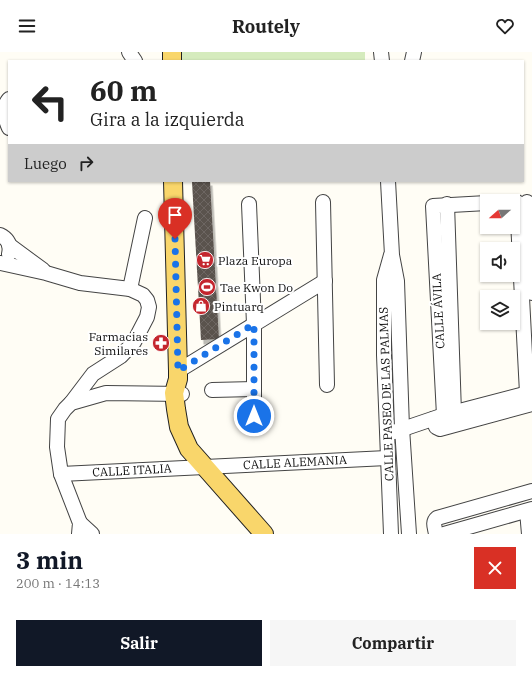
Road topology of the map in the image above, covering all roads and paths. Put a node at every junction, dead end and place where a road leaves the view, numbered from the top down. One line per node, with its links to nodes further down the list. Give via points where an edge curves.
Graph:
1 (128, 52): 2 (street)
2 (134, 60)
3 (8, 100): 4 (street, via 5,119)
4 (8, 126)
5 (173, 182): 24 (main road)
6 (388, 182): 15 (street, CALLE PASEO DE LAS PALMAS)
7 (324, 202): 19 (street)
8 (250, 204): 22 (street)
9 (480, 204): 11 (street)
10 (522, 205): 16 (street)
11 (440, 208): 12 (street); 31 (street, CALLE ÁVILA, via 446,336)
12 (480, 210)
13 (145, 218): 20 (street)
14 (5, 240): 17 (street, via 10,249 8,258); 18 (street)
15 (392, 255): 32 (street, CALLE PASEO DE LAS PALMAS, via 397,281); 33 (street, CALLE PASEO DE LAS PALMAS, via 384,280)
16 (525, 255): 21 (street); 23 (street)
17 (1, 264): 18 (street)
18 (46, 272): 20 (street, via 80,282)
19 (325, 281): 22 (street); 25 (street)
20 (130, 289): 29 (street, via 143,295 147,300 149,307 143,327 125,352 93,374)
21 (532, 293)
22 (254, 324): 24 (street); 26 (street)
23 (528, 327): 28 (street)
24 (178, 384): 29 (street, via 106,393); 35 (main road, via 188,426)
25 (327, 385)
26 (254, 389): 27 (street); 30 (street)
27 (212, 390)
28 (530, 396): 31 (street); 31 (street, via 440,430 436,427)
29 (71, 403): 36 (street, via 58,419 57,447)
30 (254, 416)
31 (444, 416): 32 (street)
32 (402, 428): 33 (street); 45 (street, CALLE PASEO DE LAS PALMAS)
33 (387, 435): 34 (street, CALLE PASEO DE LAS PALMAS)
34 (387, 458): 35 (street, CALLE ALEMANIA); 44 (street, CALLE PASEO DE LAS PALMAS)
35 (208, 466): 36 (street, CALLE ITALIA); 42 (main road); 43 (main road)
36 (61, 474): 39 (street)
37 (532, 491): 40 (street, via 434,520 434,523)
38 (529, 510): 40 (street); 46 (street)
39 (79, 528): 41 (street)
40 (449, 533)
41 (92, 534)
42 (264, 534)
43 (275, 534)
44 (391, 534)
45 (409, 534)
46 (529, 534)

